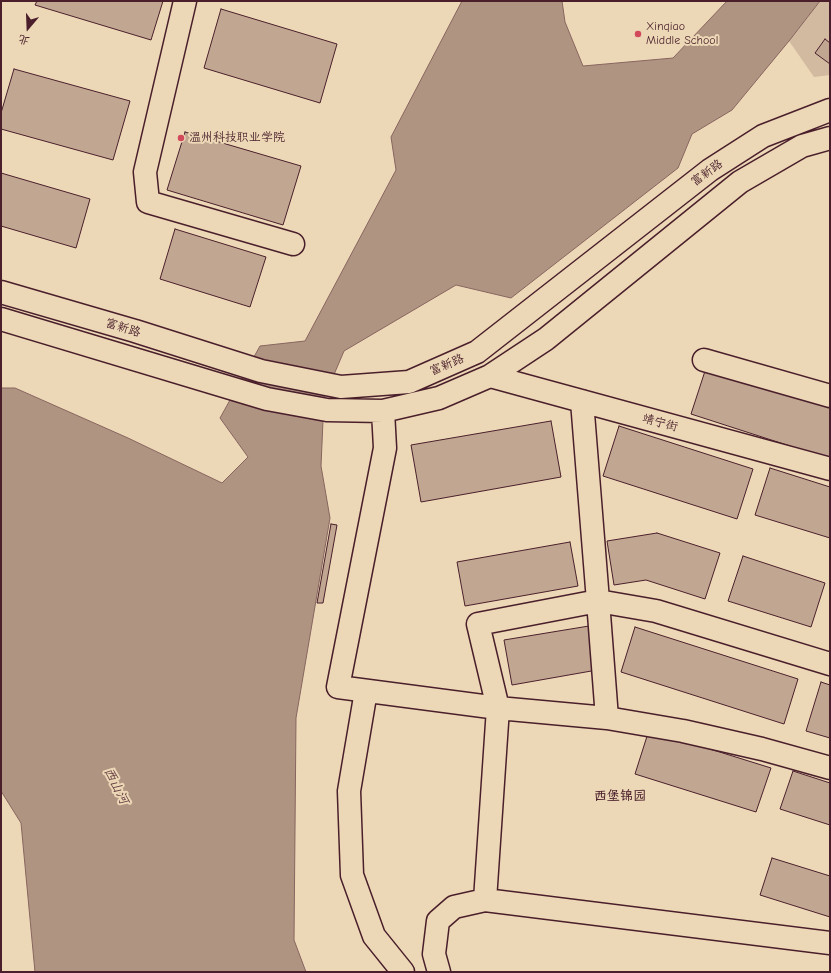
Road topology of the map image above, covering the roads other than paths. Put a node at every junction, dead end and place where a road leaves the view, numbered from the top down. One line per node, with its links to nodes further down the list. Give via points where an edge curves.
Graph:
1 (185, 1): 4 (street, via 145,172 148,202)
2 (830, 110): 5 (street, 富新路, via 762,136 710,170 478,352 409,382 341,387 261,371)
3 (830, 138): 8 (street, via 802,146 740,182 546,338)
4 (293, 244)
5 (1, 292)
6 (1, 319): 11 (street, via 267,399 327,410)
7 (704, 360): 9 (street)
8 (490, 376): 10 (street, 靖宁街); 11 (street, via 438,398)
9 (830, 396)
10 (582, 401): 12 (street, 靖宁街); 13 (street)
11 (383, 411): 15 (street, via 385,448 338,687)
12 (830, 470)
13 (598, 601): 14 (street, via 656,611); 16 (street, via 478,624); 17 (street)
14 (830, 664)
15 (366, 691): 16 (street); 21 (street, via 350,791 352,875 374,936)
16 (498, 708): 17 (street); 19 (street)
17 (607, 718): 18 (street, via 705,736)
18 (830, 768)
19 (484, 900): 20 (street); 22 (street, via 454,907 438,921 434,954)
20 (830, 943)
21 (403, 972)
22 (439, 972)

